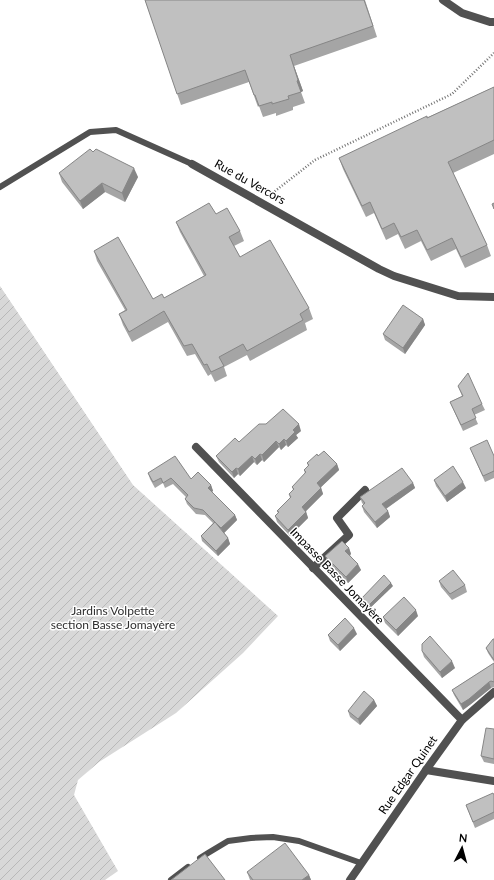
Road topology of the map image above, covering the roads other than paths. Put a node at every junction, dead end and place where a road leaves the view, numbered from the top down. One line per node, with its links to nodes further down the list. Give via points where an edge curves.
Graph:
1 (443, 0): 2 (street, via 462,13)
2 (494, 22)
3 (192, 164): 4 (lane, Rue du Vercors, via 116,130 90,132); 5 (street, Rue du Vercors, via 394,276 458,296)
4 (0, 187)
5 (494, 297)
6 (196, 447): 8 (street, Impasse Basse Jomayère)
7 (365, 490): 8 (street, via 337,518 349,534)
8 (313, 568): 10 (street, Impasse Basse Jomayère)
9 (494, 692): 10 (street, Rue Edgar Quinet)
10 (462, 720): 11 (street, Rue Edgar Quinet)
11 (426, 770): 12 (street); 13 (street, Rue Edgar Quinet)
12 (494, 780)
13 (361, 863): 14 (lane, via 299,841 273,837 251,838 228,841); 15 (street, Rue Edgar Quinet)
14 (171, 880)
15 (350, 880)

